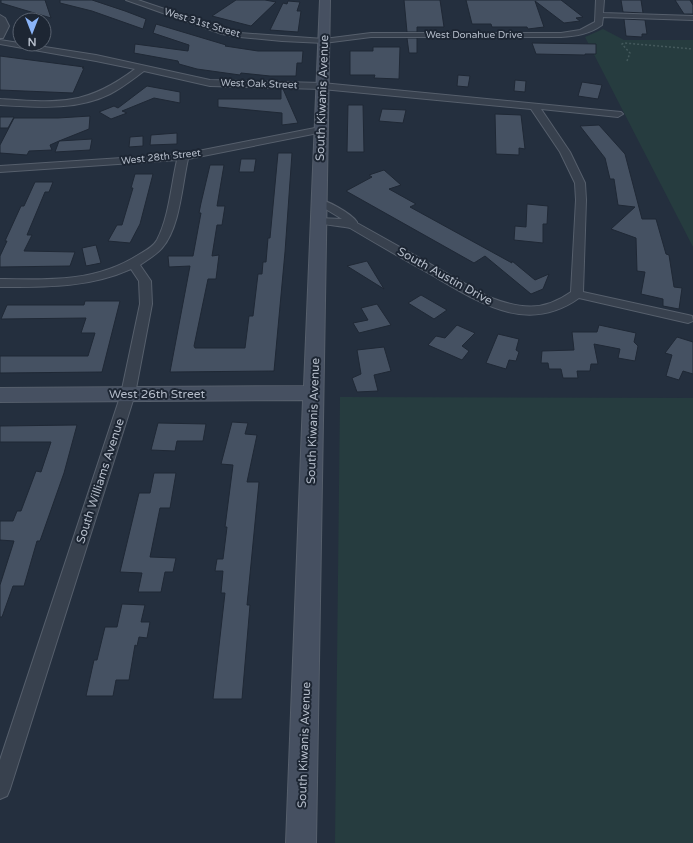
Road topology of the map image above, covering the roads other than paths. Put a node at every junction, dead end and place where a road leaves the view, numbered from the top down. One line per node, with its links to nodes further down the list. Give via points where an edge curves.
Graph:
1 (130, 0): 8 (street, West 31st Street, via 240,35)
2 (325, 0): 8 (main road, South Kiwanis Avenue)
3 (600, 0): 4 (street)
4 (601, 15): 6 (street); 8 (street, West Donahue Drive, via 599,23 592,29 561,35 371,35)
5 (0, 17): 7 (street, via 4,19 5,24)
6 (693, 18)
7 (0, 36)
8 (324, 41): 11 (main road, South Kiwanis Avenue)
9 (0, 42): 10 (street, West Oak Street)
10 (142, 68): 11 (street, West Oak Street, via 188,79 233,85); 12 (street, via 105,94 86,100 62,104)
11 (322, 86): 13 (street, West Oak Street); 15 (main road, South Kiwanis Avenue)
12 (0, 102)
13 (534, 106): 14 (street, West Oak Street); 24 (street, via 564,152 580,183)
14 (618, 114)
15 (320, 130): 16 (street, West 28th Street); 19 (main road, South Kiwanis Avenue)
16 (182, 157): 17 (street, West 28th Street); 22 (street, via 168,222 160,245)
17 (3, 169): 18 (street)
18 (0, 182)
19 (319, 202): 20 (main road, South Kiwanis Avenue); 21 (street, South Austin Drive, via 348,218)
20 (318, 221): 21 (street, South Austin Drive, via 336,221); 26 (main road, South Kiwanis Avenue)
21 (354, 226): 24 (street, South Austin Drive, via 500,306 539,312 556,308)
22 (134, 265): 23 (street, via 114,274 80,281); 27 (street, South Williams Avenue, via 145,280 146,304)
23 (0, 283)
24 (577, 294): 25 (street)
25 (688, 319)
26 (314, 393): 27 (main road, West 26th Street); 30 (main road, South Kiwanis Avenue)
27 (128, 394): 28 (main road, West 26th Street); 29 (street, South Williams Avenue)
28 (0, 395)
29 (0, 789)
30 (301, 843)

